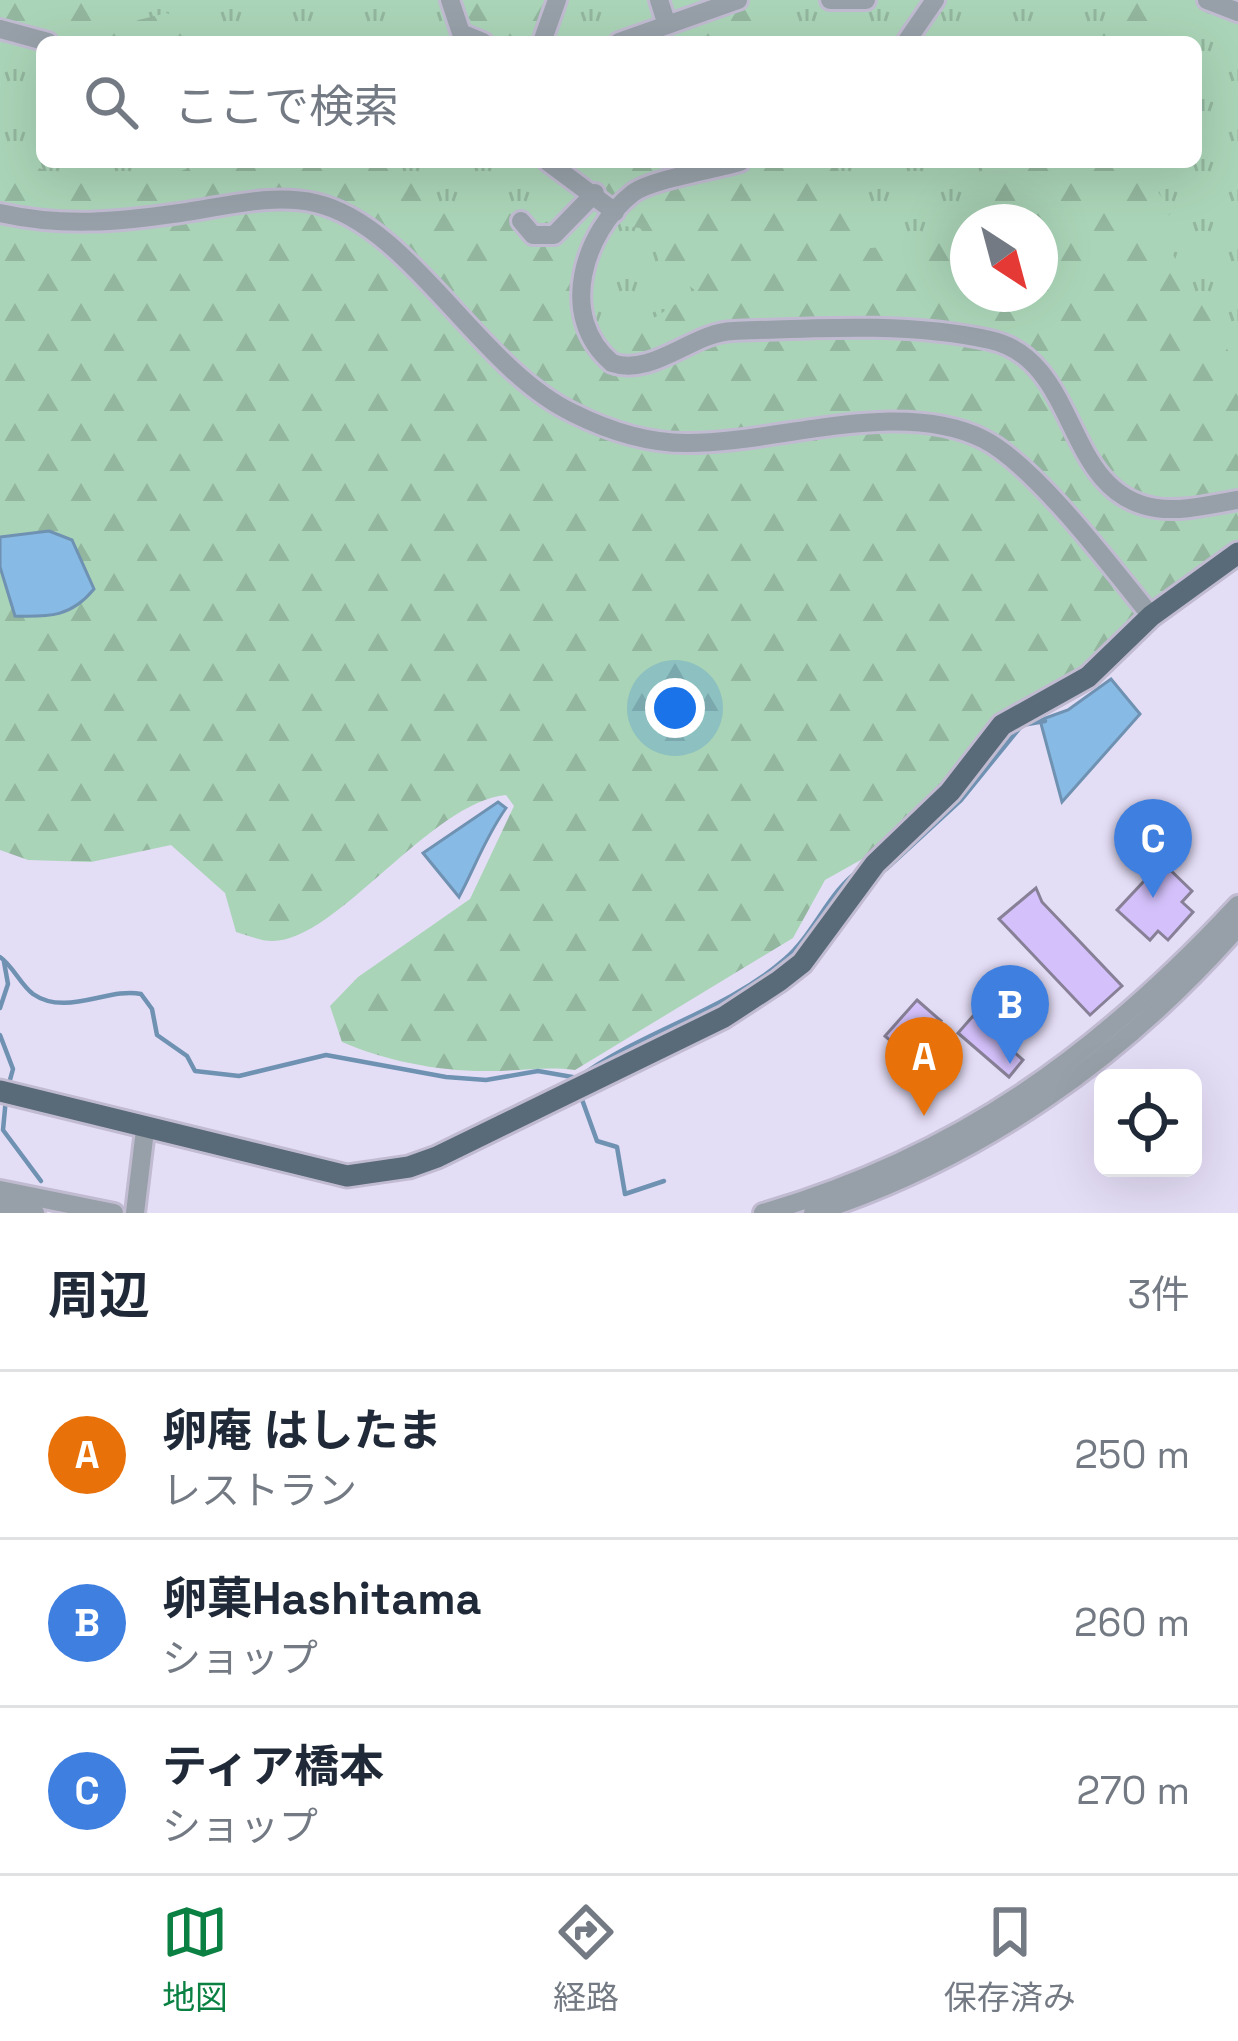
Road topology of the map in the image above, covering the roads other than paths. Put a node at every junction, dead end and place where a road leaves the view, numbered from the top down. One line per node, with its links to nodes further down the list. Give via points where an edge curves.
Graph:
1 (451, 0): 13 (street)
2 (556, 0): 14 (street)
3 (658, 0): 11 (street)
4 (738, 0): 9 (street)
5 (830, 0): 6 (street)
6 (866, 0)
7 (935, 0): 16 (street)
8 (1207, 0): 10 (street)
9 (716, 3): 11 (street)
10 (1238, 12)
11 (667, 25): 15 (street)
12 (0, 28): 17 (street)
13 (466, 36)
14 (544, 36)
15 (636, 36)
16 (910, 36)
17 (36, 38)
18 (557, 168): 20 (street)
19 (718, 168): 21 (street, via 637,190)
20 (596, 193): 21 (street); 23 (street, via 554,235 533,235)
21 (615, 212): 24 (street, via 590,249 582,305 600,353 622,367 729,331 992,340 1038,364 1098,475 1125,498 1174,509)
22 (0, 213): 26 (street, via 82,224 259,202 335,209 386,242 539,394 607,429 690,443 904,423 983,439 1021,467)
23 (521, 221)
24 (1238, 500)
25 (1238, 553): 26 (main road)
26 (1151, 616): 30 (main road, via 1088,677 1002,725 950,792 875,864 802,963 724,1017 410,1168 347,1176)
27 (1238, 904): 36 (street, via 1136,1008 1023,1097 904,1162)
28 (1238, 927): 37 (street, via 1137,1030 1028,1111 968,1149)
29 (5, 1092): 30 (main road)
30 (145, 1130): 35 (street)
31 (0, 1190): 34 (street)
32 (0, 1205): 33 (street)
33 (35, 1213)
34 (114, 1213)
35 (135, 1213)
36 (763, 1213)
37 (813, 1213)

